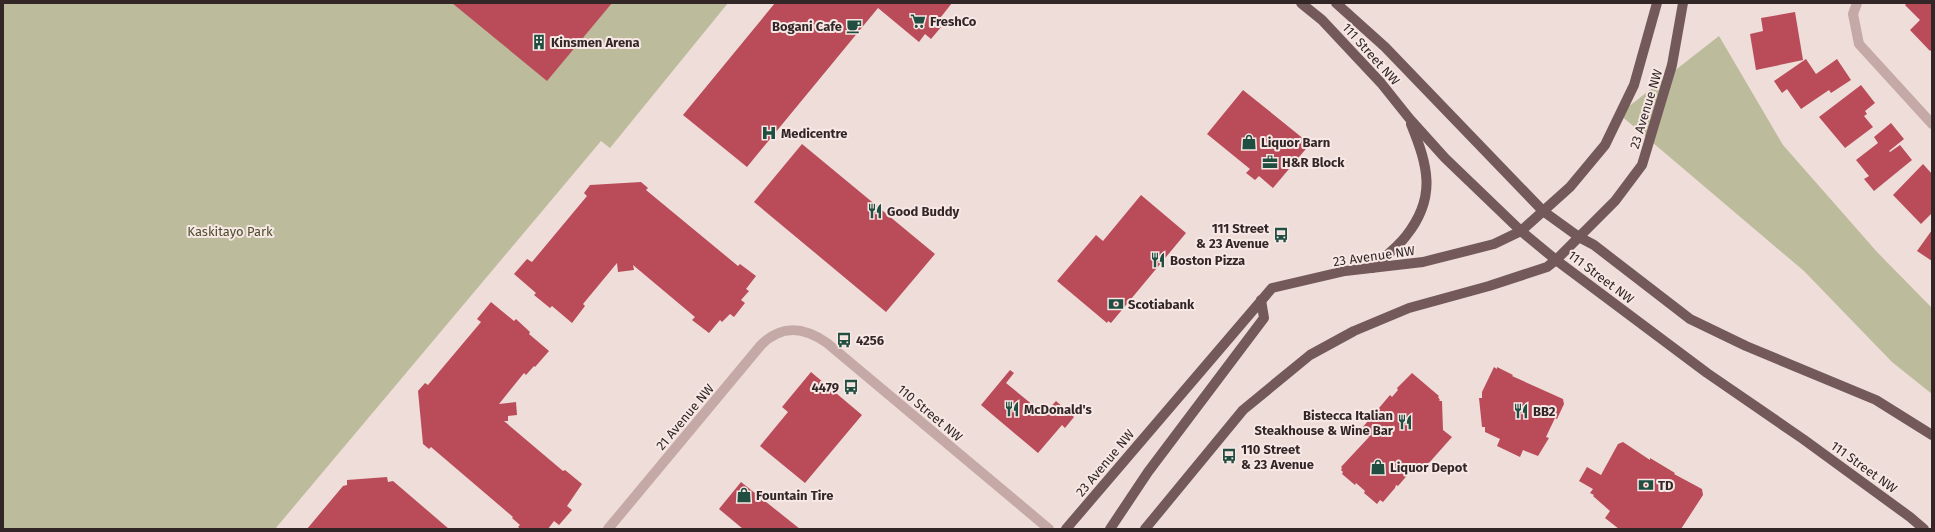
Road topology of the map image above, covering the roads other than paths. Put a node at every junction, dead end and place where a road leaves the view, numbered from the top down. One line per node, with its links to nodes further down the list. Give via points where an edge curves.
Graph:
1 (1301, 3): 6 (main road, 111 Street NW, via 1322,20)
2 (1336, 3): 8 (main road, 111 Street NW, via 1385,46)
3 (1657, 3): 8 (main road, 23 Avenue NW, via 1634,85 1605,145 1570,187)
4 (1683, 3): 10 (main road, 23 Avenue NW, via 1672,65 1642,165 1615,201)
5 (1857, 3): 7 (street, via 1853,14 1859,44)
6 (1409, 118): 9 (main road, 111 Street NW); 12 (main road, via 1424,156 1428,177 1422,211 1406,237)
7 (1932, 124)
8 (1543, 212): 9 (main road, 23 Avenue NW); 10 (main road, 111 Street NW)
9 (1521, 231): 11 (main road, 111 Street NW); 12 (main road, 23 Avenue NW, via 1494,244 1423,262)
10 (1579, 237): 11 (main road, 23 Avenue NW); 15 (main road, 111 Street NW, via 1690,319 1746,346 1876,400)
11 (1556, 260): 20 (main road, 23 Avenue NW, via 1547,267 1489,286 1409,308 1354,331 1310,355 1243,410); 21 (main road, 111 Street NW, via 1707,373 1816,448)
12 (1372, 268): 13 (main road, 23 Avenue NW, via 1345,271 1272,288)
13 (1261, 300): 18 (main road, 23 Avenue NW); 19 (main road, via 1264,318 1148,472)
14 (788, 330): 16 (street, 21 Avenue NW, via 770,337 761,345); 17 (street, 110 Street NW, via 810,333 827,343)
15 (1932, 435)
16 (608, 529)
17 (1049, 529)
18 (1066, 529)
19 (1110, 529)
20 (1145, 529)
21 (1924, 529)

